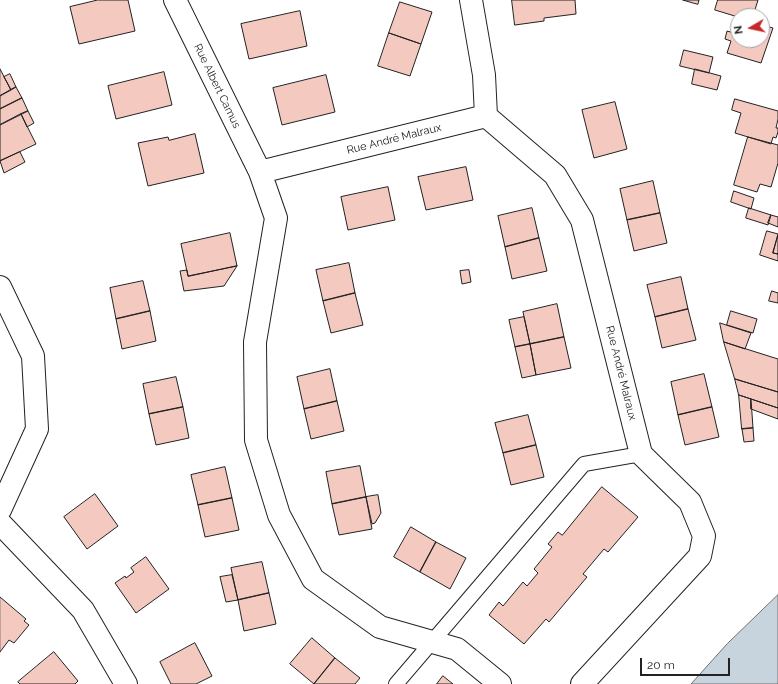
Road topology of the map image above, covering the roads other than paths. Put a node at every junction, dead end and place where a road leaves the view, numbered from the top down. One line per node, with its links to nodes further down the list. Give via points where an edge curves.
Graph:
1 (175, 0): 4 (street, Rue Albert Camus)
2 (471, 0): 3 (street, via 484,75)
3 (486, 116): 4 (street, Rue André Malraux); 6 (street, Rue André Malraux, via 555,175 582,220)
4 (260, 172): 9 (street, via 276,218 255,342 256,440 280,515 313,578 380,627)
5 (0, 287): 7 (street, via 33,356 37,429)
6 (640, 454): 9 (lane, via 584,464); 13 (street, via 690,502 704,536 700,556)
7 (0, 510)
8 (0, 523): 10 (street, via 83,610)
9 (433, 642): 11 (lane); 12 (street, via 457,649)
10 (126, 684)
11 (396, 684)
12 (500, 684)
13 (582, 684)

